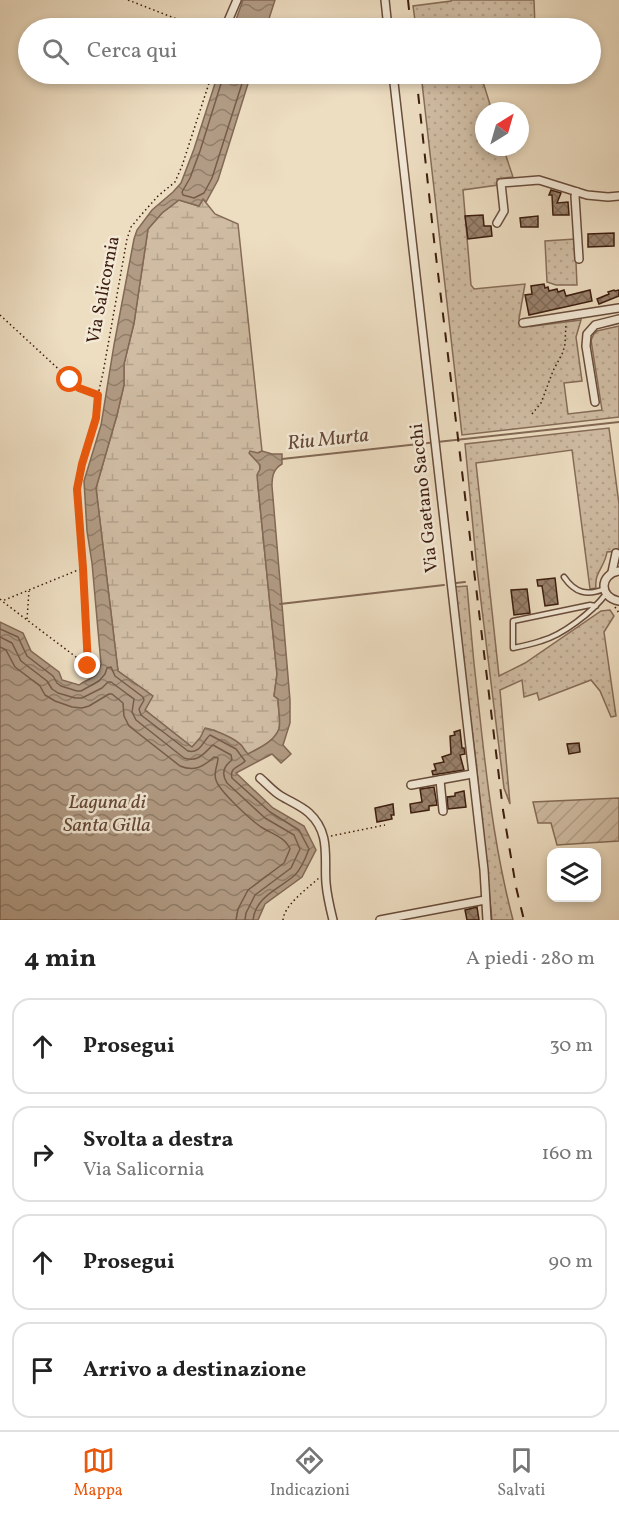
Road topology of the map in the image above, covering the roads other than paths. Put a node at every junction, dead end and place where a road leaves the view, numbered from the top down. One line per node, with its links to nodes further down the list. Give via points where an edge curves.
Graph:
1 (237, 0): 3 (street)
2 (384, 0): 4 (street)
3 (229, 18)
4 (387, 18)
5 (394, 84): 20 (street, Via Gaetano Sacchi)
6 (577, 192): 7 (street); 8 (street, via 539,180 501,183 504,211); 9 (street)
7 (619, 196)
8 (498, 223)
9 (579, 259)
10 (619, 308): 12 (street)
11 (619, 319): 13 (street, via 596,325 586,334)
12 (524, 323)
13 (595, 402)
14 (619, 558): 15 (street, via 616,553)
15 (615, 572): 17 (street, via 605,579)
16 (564, 577): 17 (lane, via 585,593)
17 (605, 591): 18 (street); 19 (lane)
18 (619, 602)
19 (596, 606): 19 (lane, via 513,621 513,648 543,641 563,631)
20 (472, 774): 22 (street); 25 (street, Via Gaetano Sacchi)
21 (260, 778): 26 (street, via 280,796 311,814 322,830)
22 (440, 780): 23 (street); 24 (street)
23 (411, 785)
24 (443, 811)
25 (485, 900): 27 (street); 28 (street, Via Gaetano Sacchi)
26 (333, 920)
27 (380, 920)
28 (487, 920)

